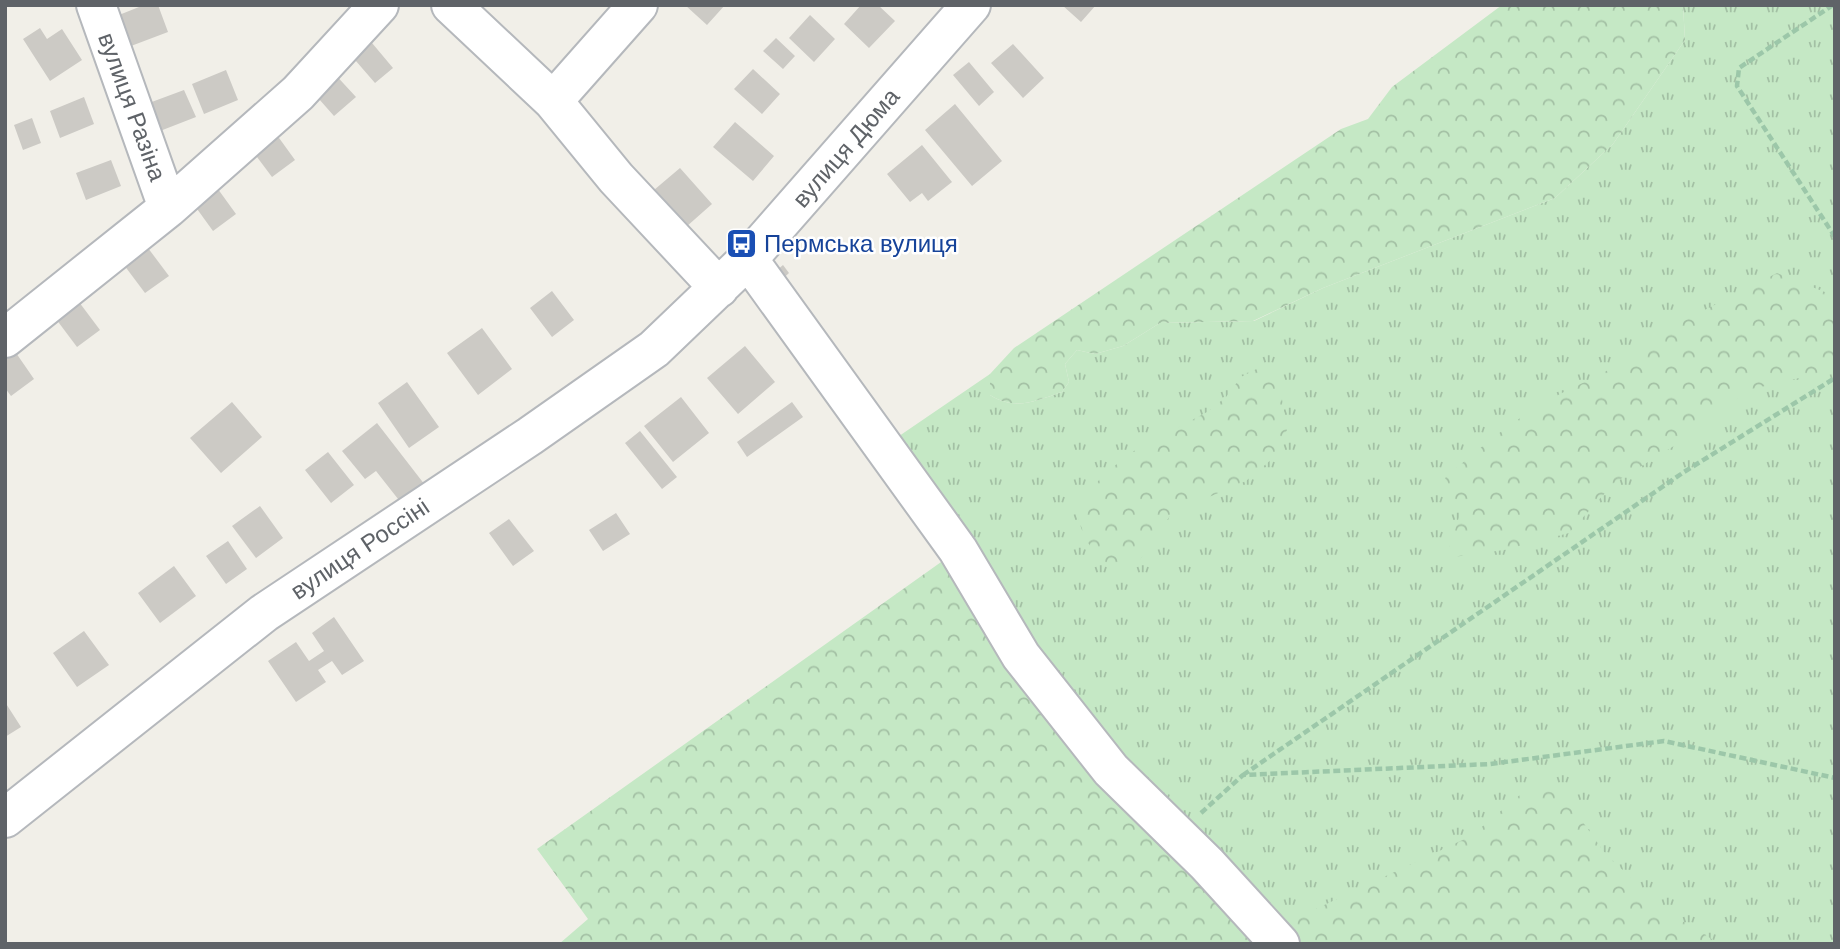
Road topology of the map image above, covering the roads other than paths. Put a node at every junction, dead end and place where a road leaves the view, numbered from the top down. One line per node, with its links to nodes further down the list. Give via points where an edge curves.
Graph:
1 (96, 5): 7 (street, вулиця Разіна)
2 (379, 5): 7 (street, via 298,93)
3 (451, 5): 6 (street)
4 (638, 5): 6 (street)
5 (971, 5): 8 (street, вулиця Дюма)
6 (553, 101): 9 (street)
7 (168, 208): 10 (street)
8 (748, 260): 9 (street, вулиця Дюма); 12 (street, via 957,550 1021,656 1111,770)
9 (719, 288): 11 (street, вулиця Россіні, via 654,349 264,613)
10 (5, 338)
11 (5, 818)
12 (1280, 944)

